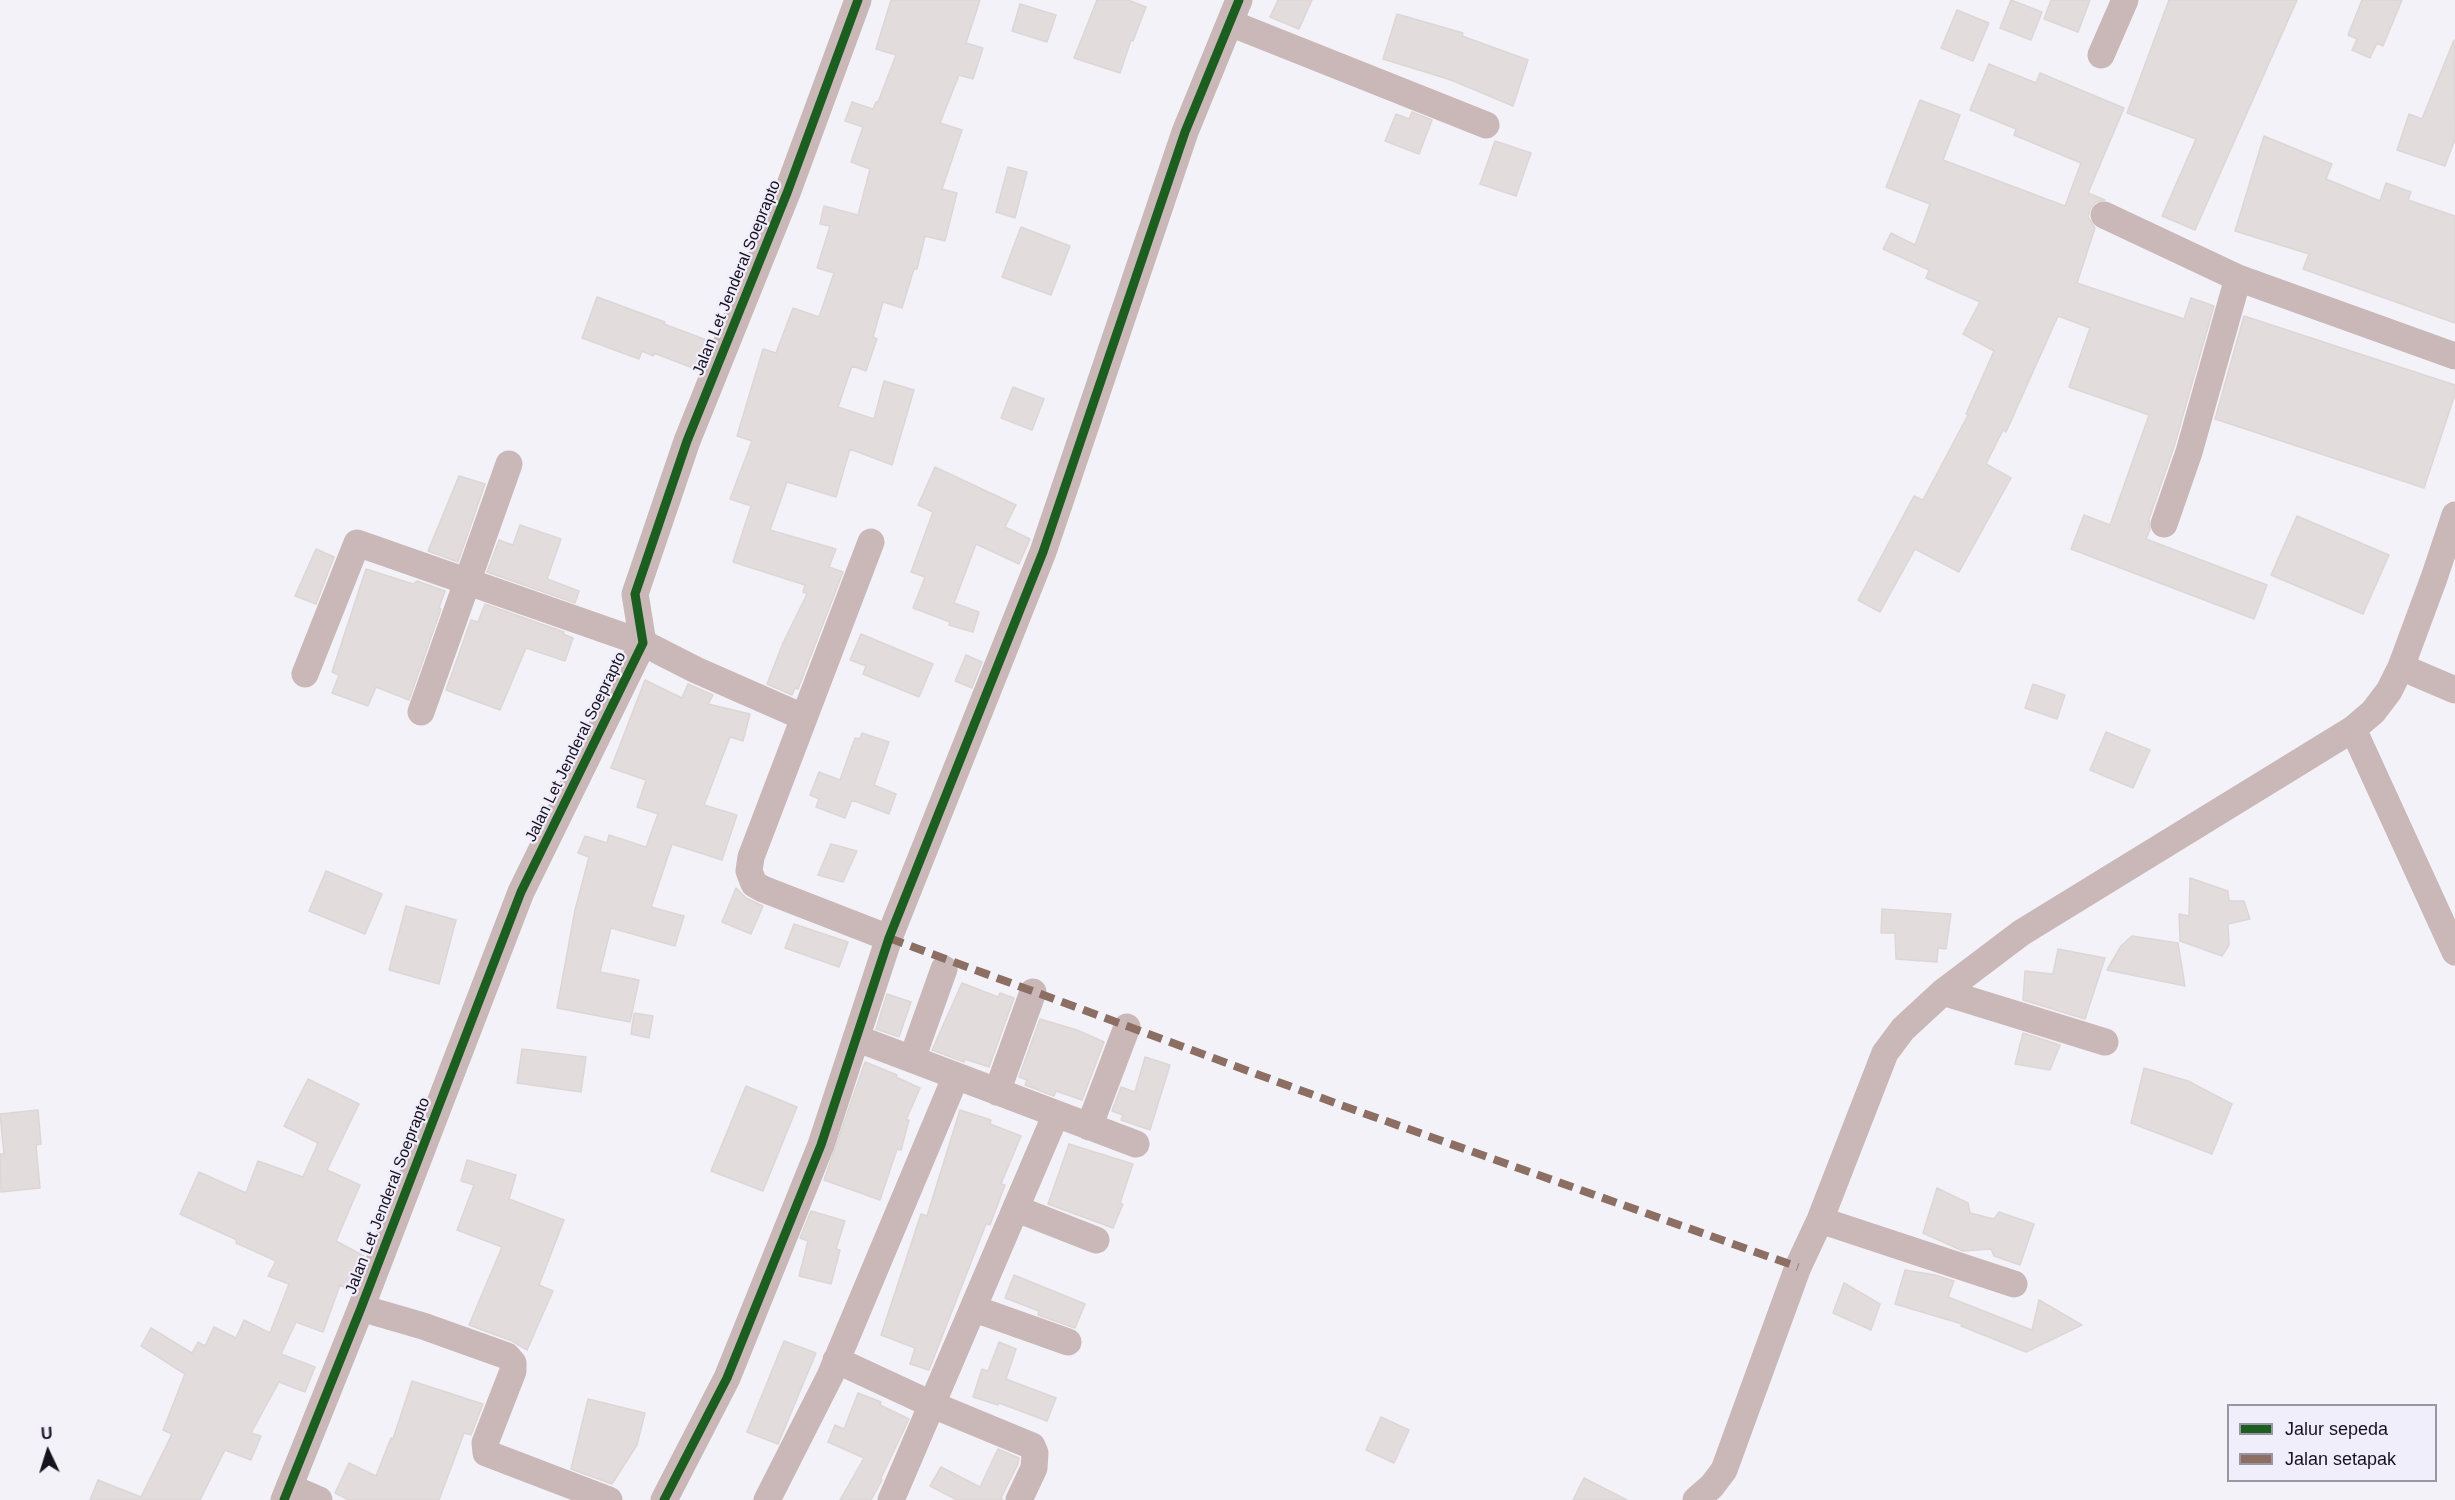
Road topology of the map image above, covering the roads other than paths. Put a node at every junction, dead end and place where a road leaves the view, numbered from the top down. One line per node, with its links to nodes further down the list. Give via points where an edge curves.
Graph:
1 (858, 0): 14 (street, Jalan Let Jenderal Soeprapto, via 788,193 687,441 635,594)
2 (2125, 0): 4 (street)
3 (1235, 11): 5 (street); 21 (street, via 1185,132 1043,552)
4 (2101, 55)
5 (1486, 125)
6 (2104, 215): 7 (street)
7 (2238, 278): 8 (street); 11 (street, via 2189,452)
8 (2455, 356)
9 (509, 464): 13 (street)
10 (2455, 515): 15 (street)
11 (2164, 524)
12 (871, 542): 19 (street)
13 (467, 582): 14 (street); 16 (street, via 357,543); 18 (street)
14 (643, 643): 19 (street); 39 (street, Jalan Let Jenderal Soeprapto, via 521,892)
15 (2401, 667): 17 (street); 20 (street, via 2373,712)
16 (305, 674)
17 (2455, 690)
18 (421, 712)
19 (803, 717): 21 (street, via 751,857 750,879 763,889)
20 (2353, 729): 22 (street); 25 (street, via 2021,933)
21 (888, 938): 27 (street)
22 (2455, 952)
23 (944, 969): 29 (street)
24 (1033, 992): 31 (street)
25 (1943, 992): 28 (street); 36 (street, via 1903,1029 1885,1053)
26 (1127, 1026): 33 (street)
27 (856, 1038): 29 (street); 47 (street, via 821,1145 727,1378)
28 (2105, 1042)
29 (912, 1059): 30 (street)
30 (956, 1076): 31 (street); 42 (street)
31 (998, 1092): 32 (street)
32 (1056, 1114): 33 (street); 35 (street)
33 (1089, 1127): 34 (street)
34 (1136, 1144)
35 (1017, 1209): 37 (street); 40 (street)
36 (1820, 1220): 38 (street); 51 (street, via 1782,1307 1724,1470)
37 (1096, 1240)
38 (2014, 1284)
39 (361, 1308): 44 (street, Jalan Let Jenderal Soeprapto); 46 (street, via 507,1356 513,1371 484,1445 486,1453)
40 (975, 1309): 41 (street); 43 (street)
41 (1068, 1342)
42 (836, 1360): 43 (street); 48 (street)
43 (933, 1405): 49 (street); 50 (street, via 1032,1446 1034,1468)
44 (286, 1494): 45 (street)
45 (320, 1500)
46 (609, 1500)
47 (664, 1500)
48 (766, 1500)
49 (891, 1500)
50 (1019, 1500)
51 (1696, 1500)

